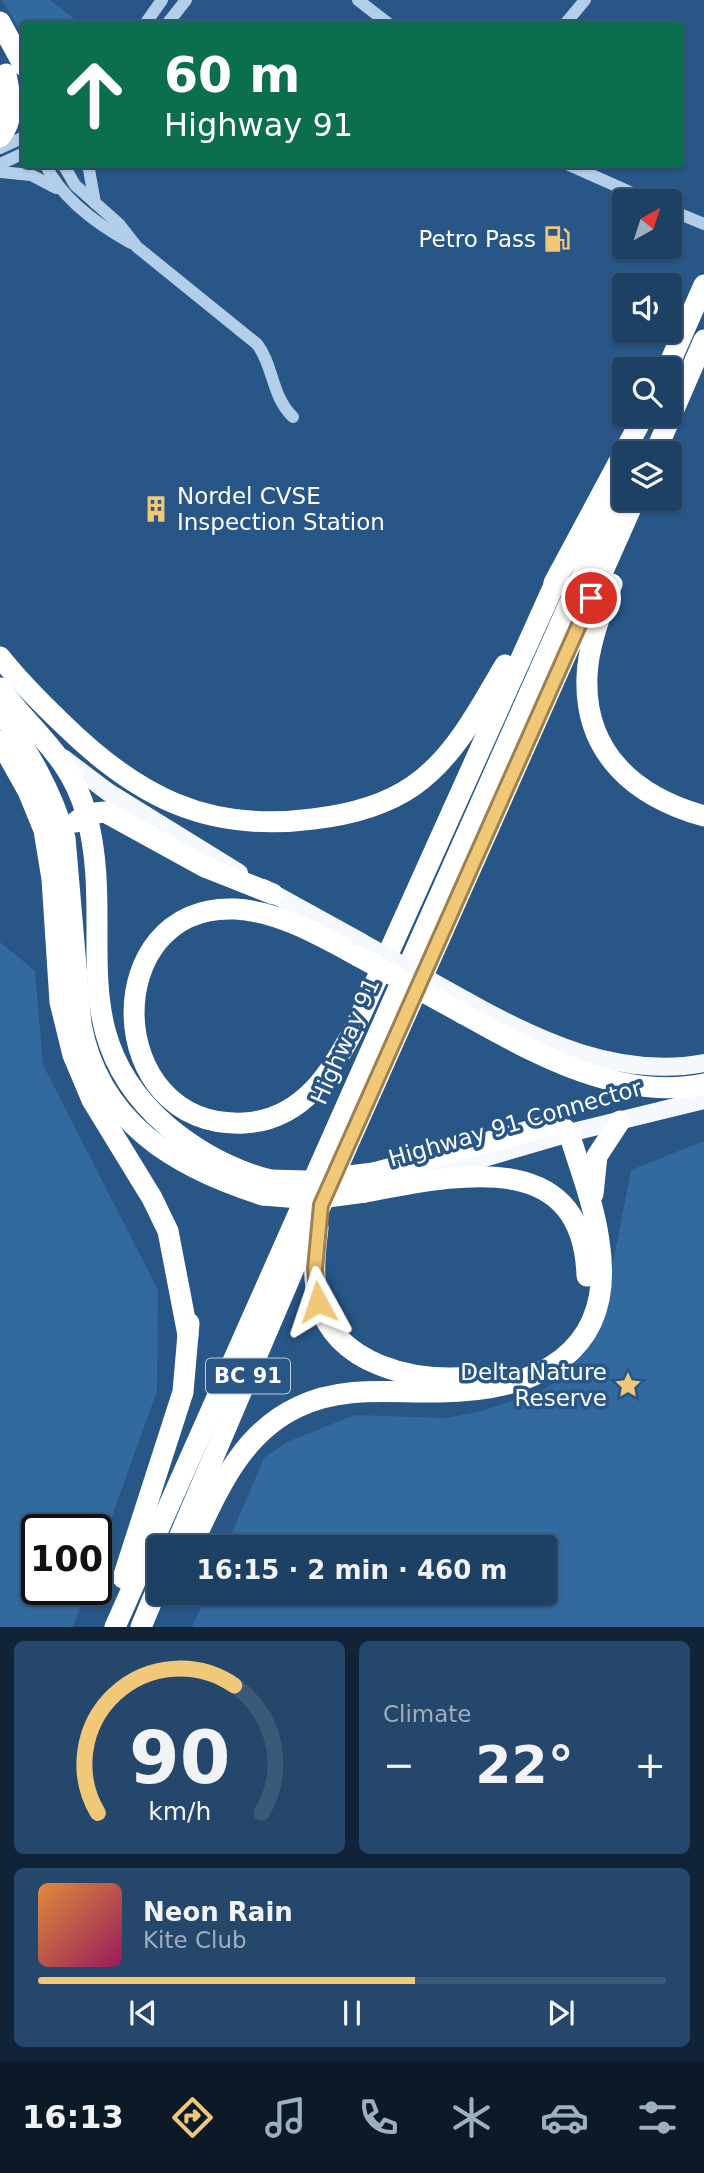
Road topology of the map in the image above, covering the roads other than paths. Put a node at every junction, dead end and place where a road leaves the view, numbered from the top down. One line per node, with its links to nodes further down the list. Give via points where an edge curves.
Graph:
1 (162, 0): 5 (street)
2 (186, 0): 6 (street)
3 (358, 0): 7 (street)
4 (585, 0): 8 (street)
5 (147, 21)
6 (169, 21)
7 (385, 21)
8 (568, 21)
9 (0, 22): 10 (highway)
10 (16, 66): 11 (highway); 12 (highway, via 9,124)
11 (21, 97)
12 (0, 137)
13 (21, 138): 14 (street)
14 (0, 148)
15 (21, 154): 16 (street)
16 (0, 164)
17 (48, 168): 23 (street)
18 (65, 168): 24 (street, via 75,185)
19 (89, 168): 24 (street)
20 (576, 168): 22 (street)
21 (0, 172): 23 (street, via 31,175)
22 (623, 189)
23 (67, 196): 27 (street, via 110,232)
24 (96, 204): 27 (street)
25 (682, 215): 26 (street)
26 (704, 224)
27 (137, 247): 31 (street, via 257,344 279,400)
28 (704, 285): 30 (highway)
29 (704, 341): 33 (highway)
30 (672, 357)
31 (293, 417)
32 (637, 427): 37 (highway)
33 (662, 441)
34 (612, 507): 65 (highway, Highway 91 / BC 91)
35 (630, 511): 57 (highway, Highway 91 / BC 91)
36 (641, 511): 44 (highway, via 591,648 588,704 604,748 633,783)
37 (561, 572): 38 (highway, via 479,710 443,759 391,799 320,818 252,823 198,814 163,800 90,751); 47 (highway, via 357,1023 324,1079 289,1110 261,1121 236,1123 211,1119 184,1107 161,1089 145,1067 133,1025 137,979 155,946 193,917 220,910 257,912)
38 (0, 657)
39 (0, 688): 42 (highway)
40 (0, 711): 45 (highway, Highway 91 Connector, via 38,769)
41 (0, 741): 59 (highway, via 44,830 60,1002 73,1055 92,1100 168,1231)
42 (60, 755): 43 (highway); 46 (main road, via 126,804)
43 (86, 814): 45 (highway); 46 (highway, via 105,812 205,867); 55 (highway, via 94,876 96,981 113,1054 142,1101 174,1132)
44 (704, 816)
45 (65, 838): 51 (highway, Highway 91 Connector, via 81,1024 92,1067)
46 (273, 894): 47 (main road)
47 (359, 949): 48 (highway, bridge)
48 (464, 1007): 49 (main road, Highway 91 Connector, via 586,1055 642,1065); 50 (highway, via 526,1050 582,1072 639,1084)
49 (704, 1063)
50 (704, 1084)
51 (105, 1094): 55 (highway, Highway 91 Connector, via 132,1124 183,1161 231,1185); 59 (highway, via 179,1231 191,1287)
52 (704, 1100): 53 (main road, Highway 91 Connector)
53 (620, 1121): 54 (main road, Highway 91 Connector); 58 (highway, via 594,1165)
54 (569, 1133): 55 (highway, bridge, via 558,1123 549,1123 374,1173); 56 (main road, Highway 91 Connector); 58 (highway)
55 (267, 1187): 56 (highway, Highway 91 Connector, bridge, via 312,1199)
56 (365, 1192): 57 (highway, via 494,1175 517,1178 547,1192 573,1219 586,1253 586,1297 569,1332 528,1365 484,1376 424,1376 361,1357 333,1332 318,1302 315,1269)
57 (321, 1205): 60 (highway, Highway 91 / BC 91)
58 (594, 1213): 61 (highway, via 600,1243 599,1296 589,1325 560,1361 532,1378 487,1390 359,1391 296,1407 249,1443 224,1479)
59 (188, 1335): 64 (highway, via 180,1404)
60 (180, 1535)
61 (197, 1535)
62 (150, 1605): 66 (highway)
63 (163, 1605): 67 (highway)
64 (108, 1627)
65 (115, 1627)
66 (141, 1627)
67 (153, 1627)

